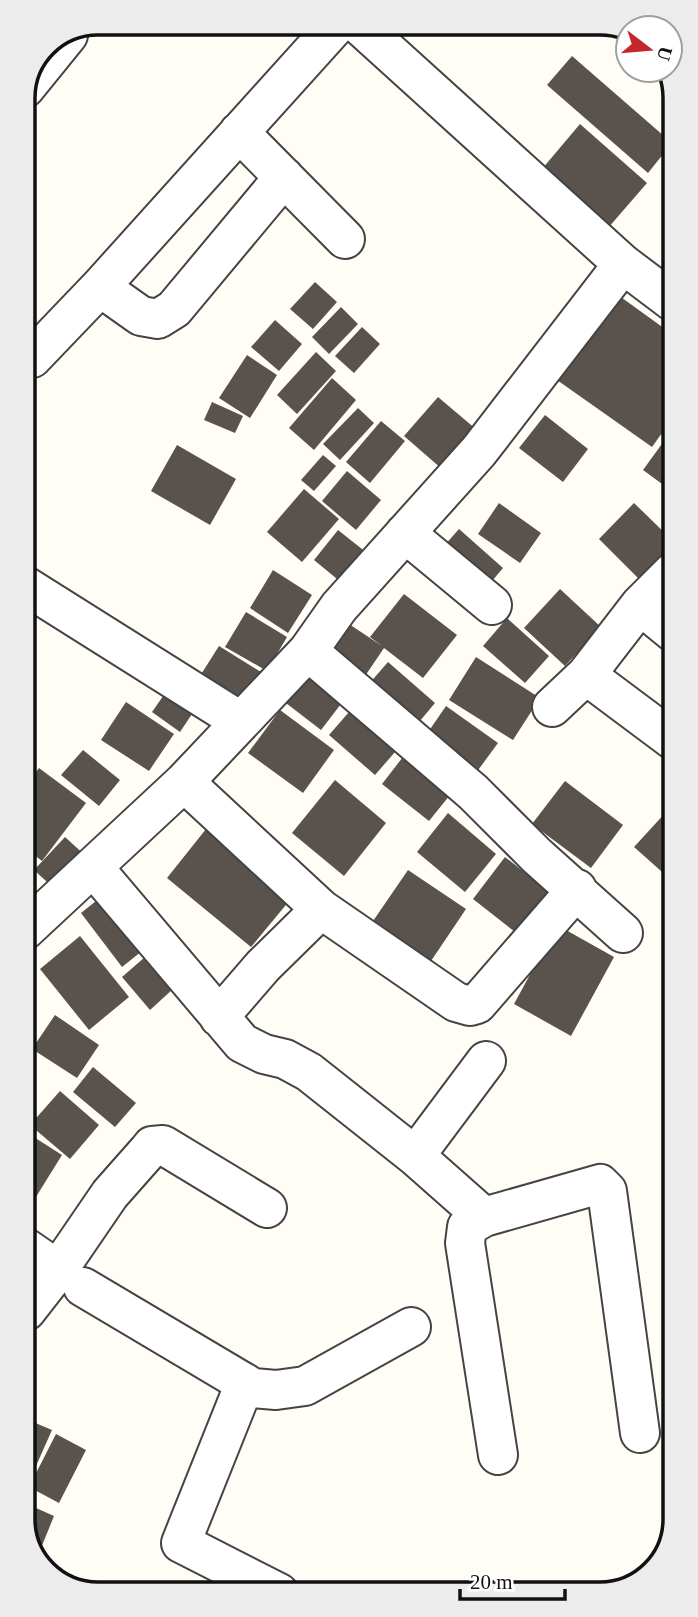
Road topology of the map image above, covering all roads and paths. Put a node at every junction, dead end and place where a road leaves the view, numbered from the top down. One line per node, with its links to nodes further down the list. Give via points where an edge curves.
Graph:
1 (327, 35): 3 (street)
2 (370, 35): 6 (street)
3 (239, 132): 4 (street); 7 (street)
4 (284, 177): 5 (street); 7 (street, via 174,309 158,319 141,316)
5 (345, 239)
6 (624, 264): 8 (street); 10 (street, via 479,451)
7 (100, 287): 9 (street)
8 (663, 294)
9 (35, 355)
10 (405, 533): 13 (street); 16 (street, via 339,607)
11 (663, 582): 14 (street)
12 (35, 593): 19 (street)
13 (492, 605)
14 (640, 605): 15 (street); 17 (street)
15 (663, 624)
16 (308, 651): 19 (street); 23 (street, via 473,792)
17 (586, 675): 18 (street); 20 (street)
18 (552, 707)
19 (240, 721): 21 (street)
20 (663, 733)
21 (184, 782): 22 (street); 24 (street)
22 (93, 867): 25 (street); 27 (street)
23 (577, 889): 24 (street, via 477,1004 470,1006 456,1002); 26 (street)
24 (321, 909): 27 (street)
25 (35, 921)
26 (623, 933)
27 (219, 1017): 29 (street, via 242,1043 309,1072)
28 (486, 1061): 29 (street)
29 (415, 1156): 31 (street)
30 (267, 1208): 33 (street, via 157,1145 110,1195)
31 (484, 1217): 37 (street, via 605,1186); 38 (street, via 467,1227 465,1243)
32 (35, 1254): 33 (street)
33 (70, 1278): 34 (street); 36 (street)
34 (35, 1304)
35 (411, 1326): 36 (street, via 305,1386 276,1390)
36 (245, 1383): 39 (street, via 181,1543)
37 (640, 1433)
38 (498, 1455)
39 (257, 1582)

